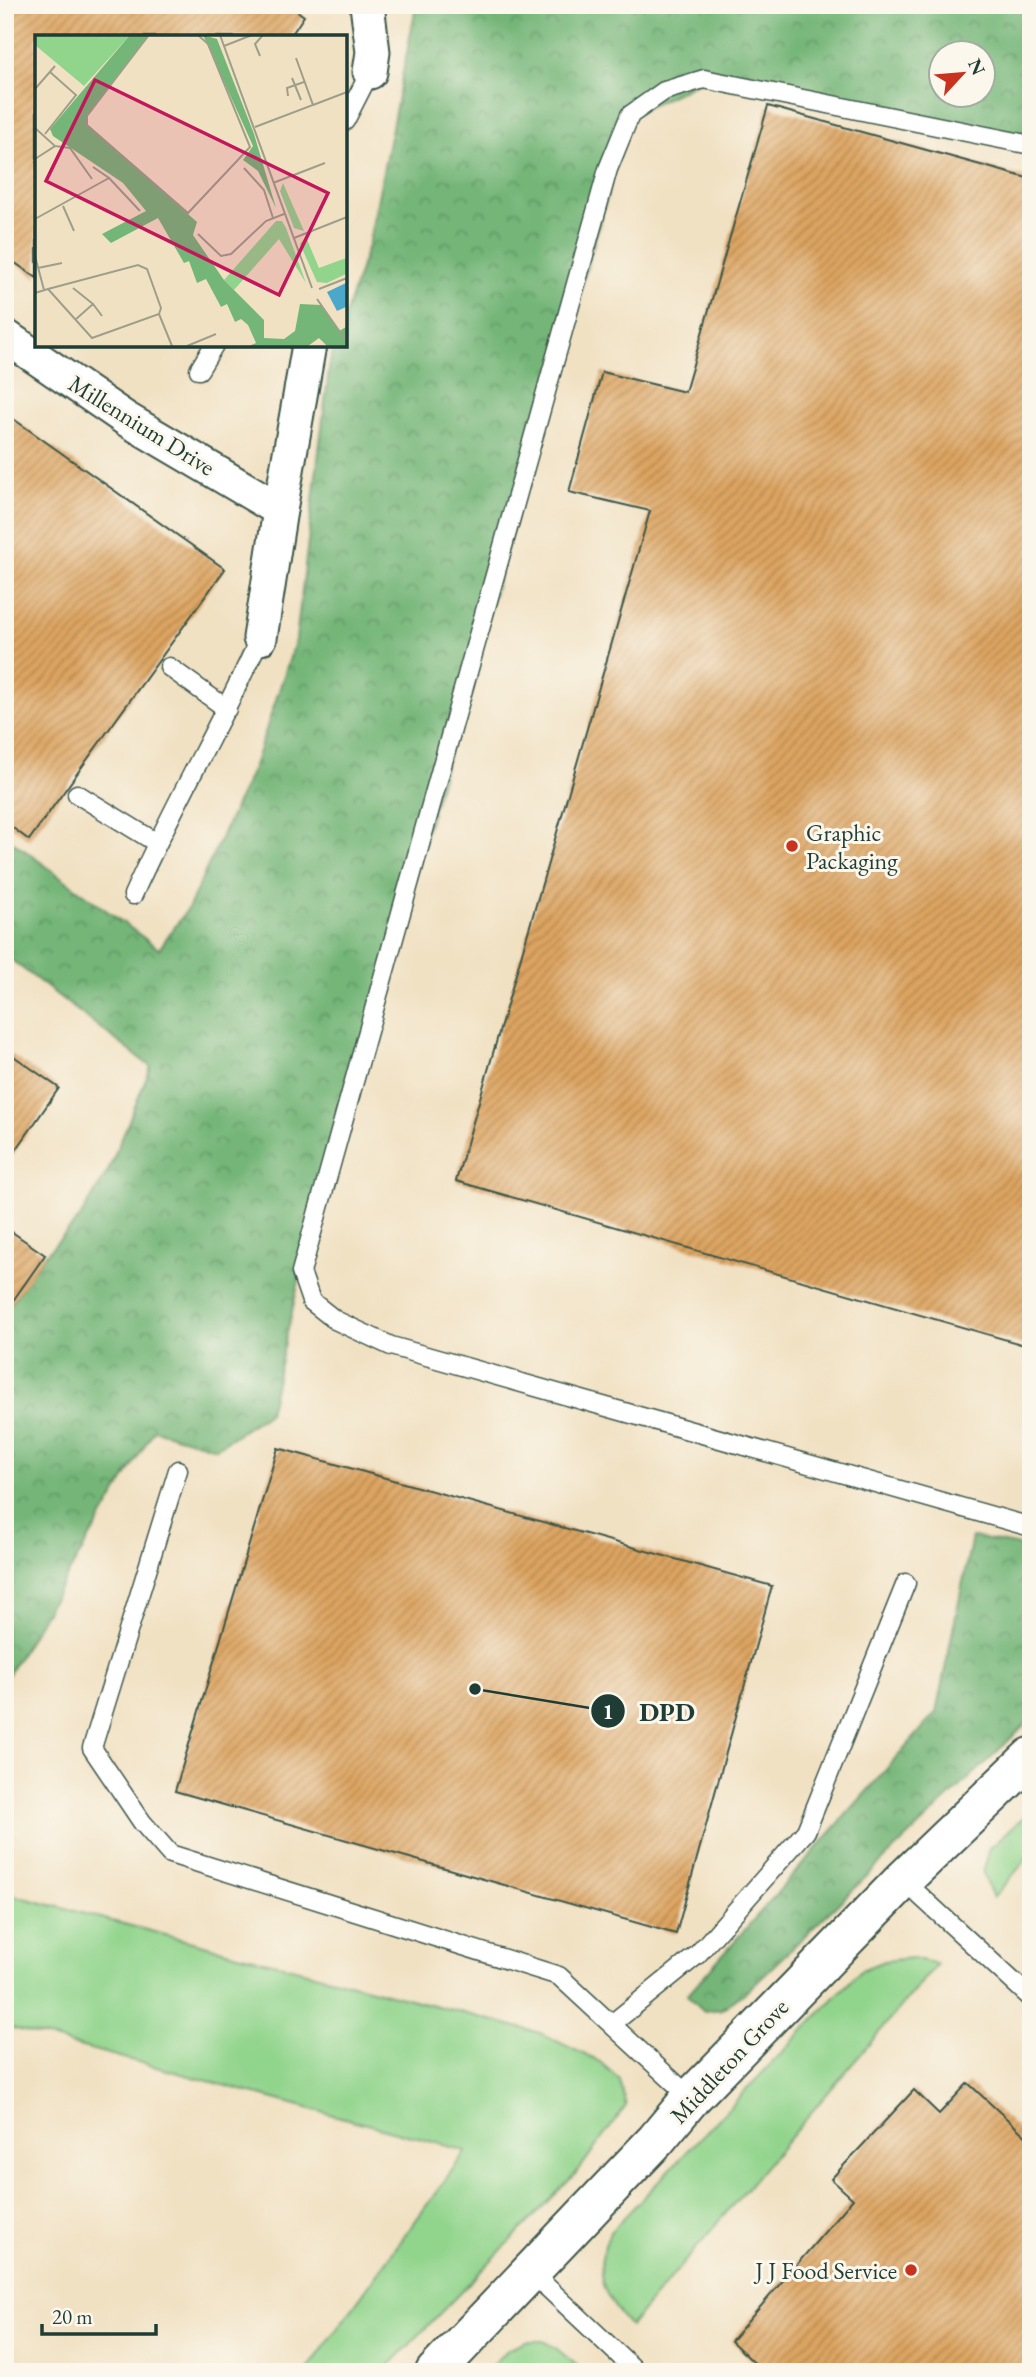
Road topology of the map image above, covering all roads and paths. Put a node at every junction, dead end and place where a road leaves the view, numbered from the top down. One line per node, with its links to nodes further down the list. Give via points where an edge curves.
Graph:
1 (367, 5): 2 (street, via 373,52)
2 (370, 72): 3 (lane)
3 (346, 119)
4 (1031, 145): 17 (lane, via 704,79 664,91 630,116 608,169 300,1272 311,1301 335,1320 391,1346)
5 (5, 336): 9 (street, Millennium Drive, via 126,419)
6 (213, 346): 8 (lane)
7 (309, 346): 9 (street)
8 (199, 370)
9 (280, 510): 10 (street)
10 (260, 639): 12 (lane)
11 (169, 667): 12 (lane)
12 (227, 709): 14 (lane)
13 (77, 794): 14 (lane)
14 (157, 843): 15 (lane)
15 (133, 895)
16 (178, 1470): 22 (lane, via 92,1748 142,1822 170,1854 559,1976)
17 (1031, 1527)
18 (906, 1583): 22 (lane, via 806,1831 696,1955)
19 (1031, 1757): 20 (street, Middleton Grove)
20 (903, 1880): 21 (lane); 23 (street, Middleton Grove)
21 (1031, 1998)
22 (612, 2023): 23 (lane)
23 (691, 2098): 24 (street, Middleton Grove)
24 (531, 2272): 25 (street, Middleton Grove); 26 (lane)
25 (435, 2372)
26 (637, 2372)

